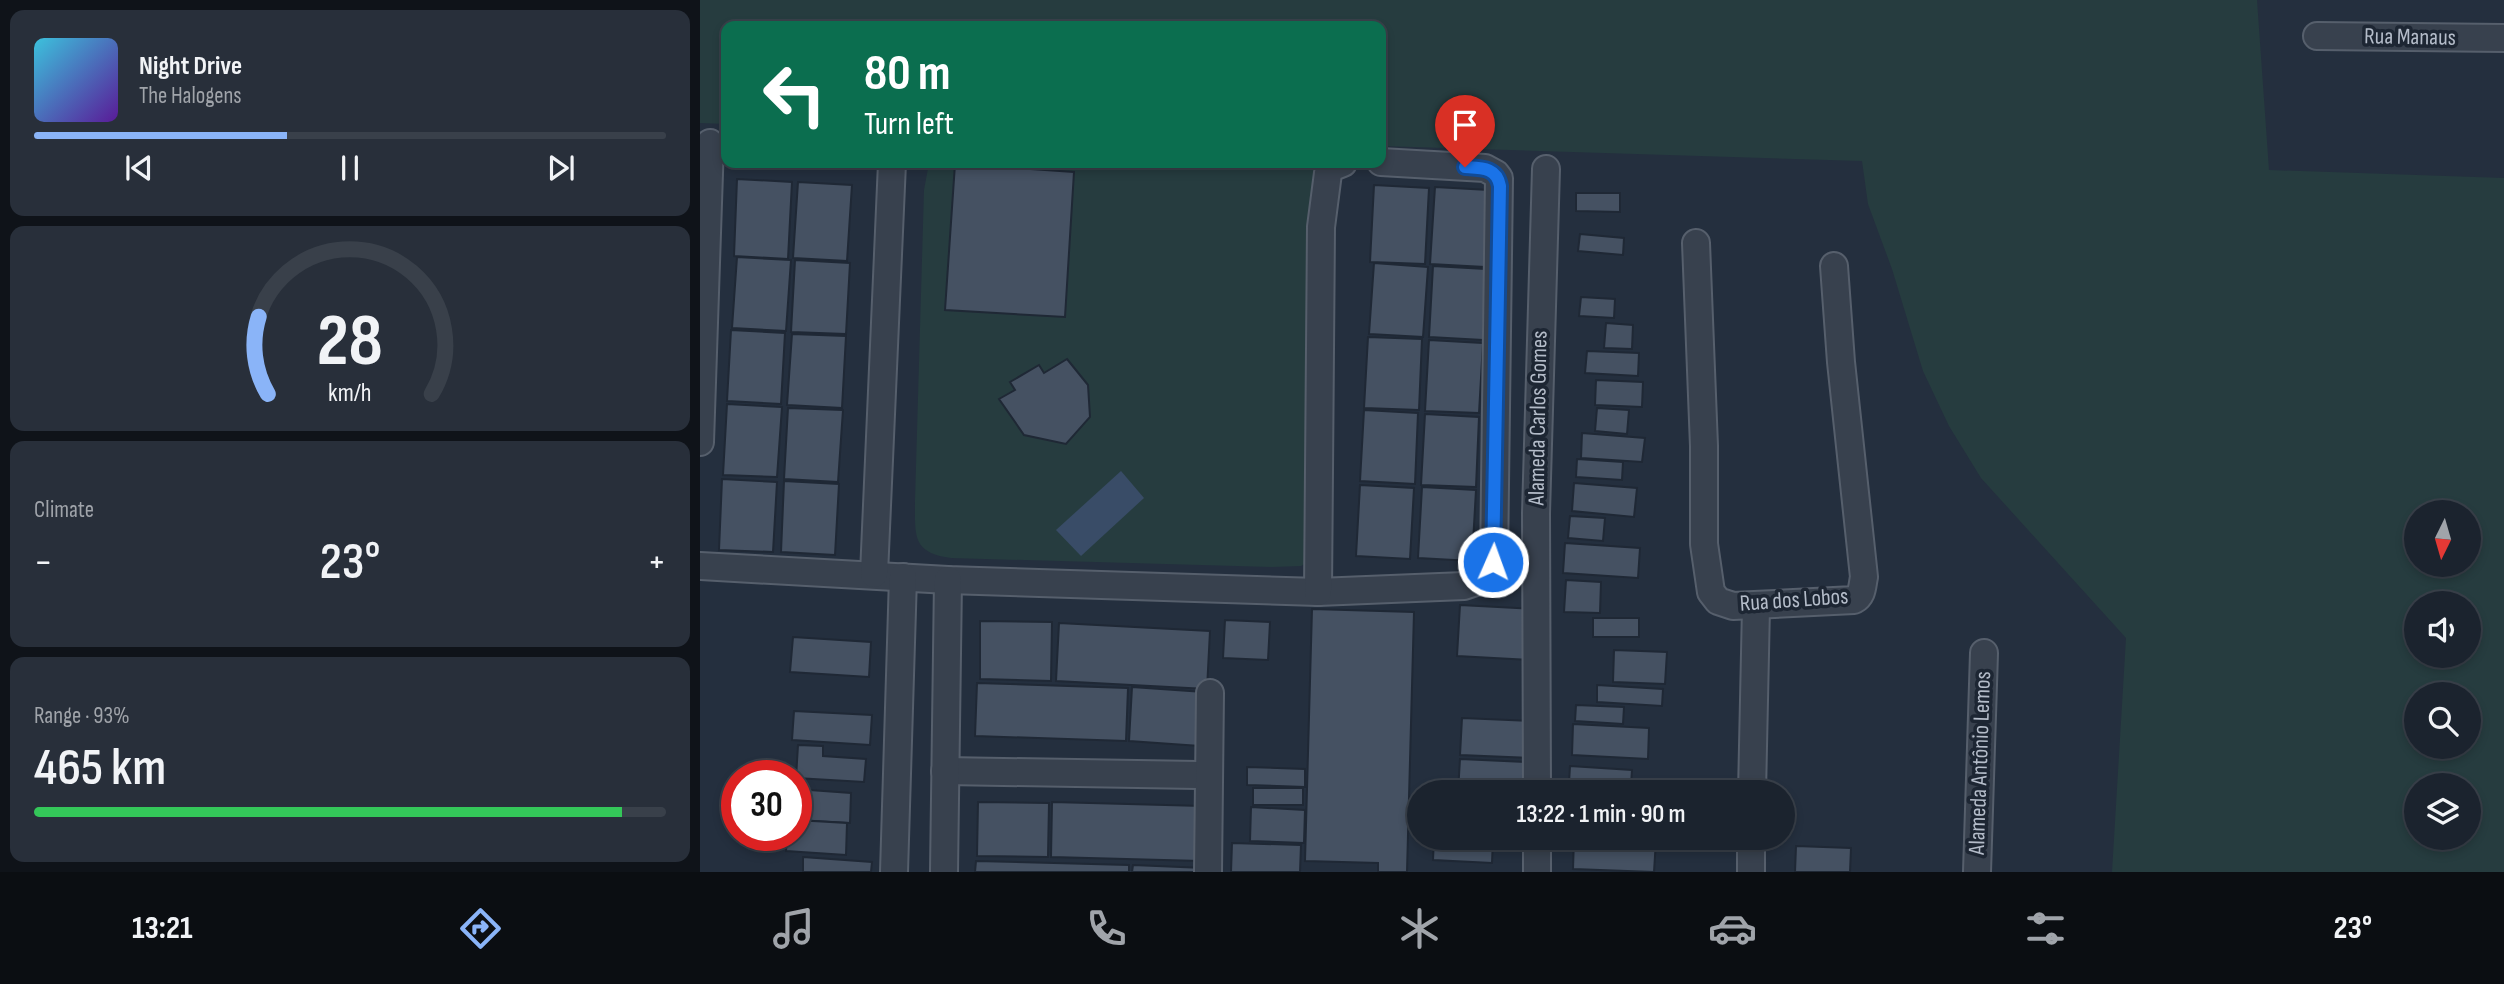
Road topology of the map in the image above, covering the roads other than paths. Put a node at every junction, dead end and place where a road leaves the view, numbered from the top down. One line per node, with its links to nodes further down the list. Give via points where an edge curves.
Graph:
1 (2316, 36): 2 (street, Rua Manaus)
2 (2504, 38)
3 (712, 143): 10 (street)
4 (1386, 162): 15 (street, via 1485,168 1499,178 1493,562 1486,574 1464,586)
5 (892, 168): 12 (street)
6 (1332, 168): 15 (street, via 1321,227)
7 (1546, 169): 21 (street, Alameda Carlos Gomes, via 1536,499)
8 (1696, 243): 16 (street, Rua dos Lobos, via 1704,544 1711,592 1733,607)
9 (1834, 267): 16 (street, Rua dos Lobos, via 1862,589 1854,600)
10 (700, 442)
11 (700, 566): 12 (street)
12 (874, 574): 13 (street)
13 (903, 577): 14 (street); 25 (street)
14 (948, 580): 15 (street); 19 (street)
15 (1318, 592)
16 (1756, 607): 22 (street)
17 (1984, 653): 30 (street, Alameda Antônio Lemos)
18 (1210, 693): 27 (street)
19 (946, 771): 20 (street); 26 (street)
20 (1198, 775)
21 (1537, 780)
22 (1752, 780)
23 (1537, 850): 28 (street)
24 (1751, 850): 29 (street)
25 (894, 872)
26 (944, 872)
27 (1208, 872)
28 (1537, 872)
29 (1751, 872)
30 (1977, 872)

